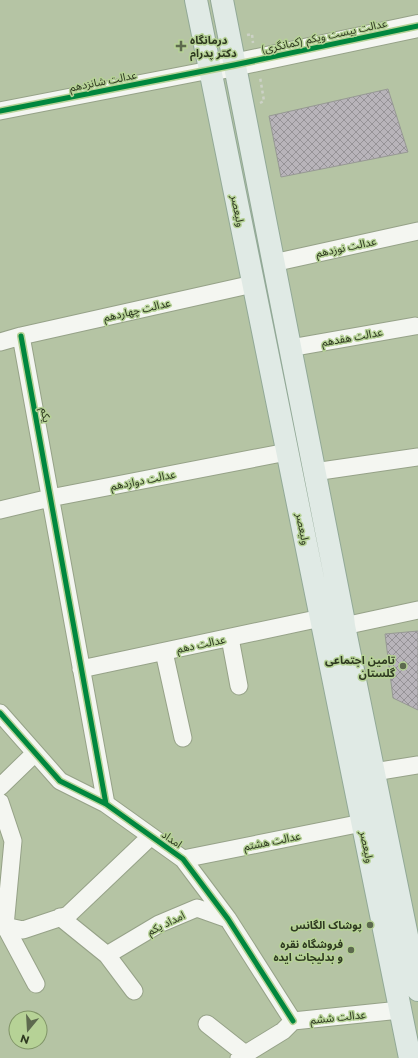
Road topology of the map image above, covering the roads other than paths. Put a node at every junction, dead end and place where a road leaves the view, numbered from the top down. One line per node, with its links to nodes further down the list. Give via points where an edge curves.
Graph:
1 (196, 0): 5 (main road, ولیعصر)
2 (222, 0): 4 (main road, ولیعصر)
3 (418, 26): 4 (street, عدالت بیست ویکم (کمانگری))
4 (234, 65): 5 (street, عدالت بیست ویکم (کمانگری)); 8 (main road, ولیعصر)
5 (210, 70): 6 (street, عدالت شانزدهم); 9 (main road, ولیعصر)
6 (0, 111)
7 (418, 232): 8 (street, عدالت نوزدهم)
8 (273, 263): 13 (main road, ولیعصر)
9 (253, 284): 11 (street, عدالت چهاردهم); 14 (main road, ولیعصر)
10 (415, 326): 13 (street, عدالت هفدهم)
11 (21, 336): 12 (street, عدالت چهاردهم); 17 (street, یکم)
12 (0, 342)
13 (290, 348): 16 (main road, ولیعصر)
14 (287, 452): 17 (street, عدالت دوازدهم); 20 (main road, ولیعصر)
15 (418, 457): 16 (street)
16 (314, 472): 21 (main road, ولیعصر)
17 (50, 498): 18 (street, عدالت دوازدهم); 24 (street, یکم)
18 (0, 510)
19 (418, 610): 21 (street)
20 (321, 618): 22 (street, عدالت دهم); 34 (main road, ولیعصر)
21 (344, 626): 30 (main road, ولیعصر)
22 (230, 638): 23 (street, عدالت دهم); 25 (street)
23 (164, 652): 24 (street, عدالت دهم); 27 (street)
24 (80, 670): 33 (street, یکم)
25 (239, 686)
26 (0, 714): 28 (street, امداد)
27 (183, 738)
28 (35, 753): 31 (street); 33 (street, امداد, via 60,781)
29 (418, 764): 30 (street)
30 (374, 772): 40 (main road, ولیعصر)
31 (0, 787)
32 (0, 802): 39 (street, via 13,841)
33 (106, 804): 35 (street, امداد)
34 (362, 823): 36 (street, عدالت هشتم); 45 (main road, ولیعصر)
35 (151, 836): 36 (street, امداد); 37 (street)
36 (183, 859): 38 (street, امداد)
37 (64, 916): 39 (street, via 23,930); 41 (street)
38 (228, 919): 41 (street, امداد یکم, via 197,908 159,924); 46 (street, امداد)
39 (3, 926): 42 (street)
40 (413, 944): 43 (main road, ولیعصر)
41 (107, 955): 44 (street)
42 (36, 984)
43 (418, 990)
44 (134, 991)
45 (400, 1010): 46 (street, عدالت ششم); 49 (main road, ولیعصر)
46 (293, 1021): 48 (street, via 283,1031)
47 (207, 1024): 48 (street)
48 (242, 1056)
49 (410, 1058)

